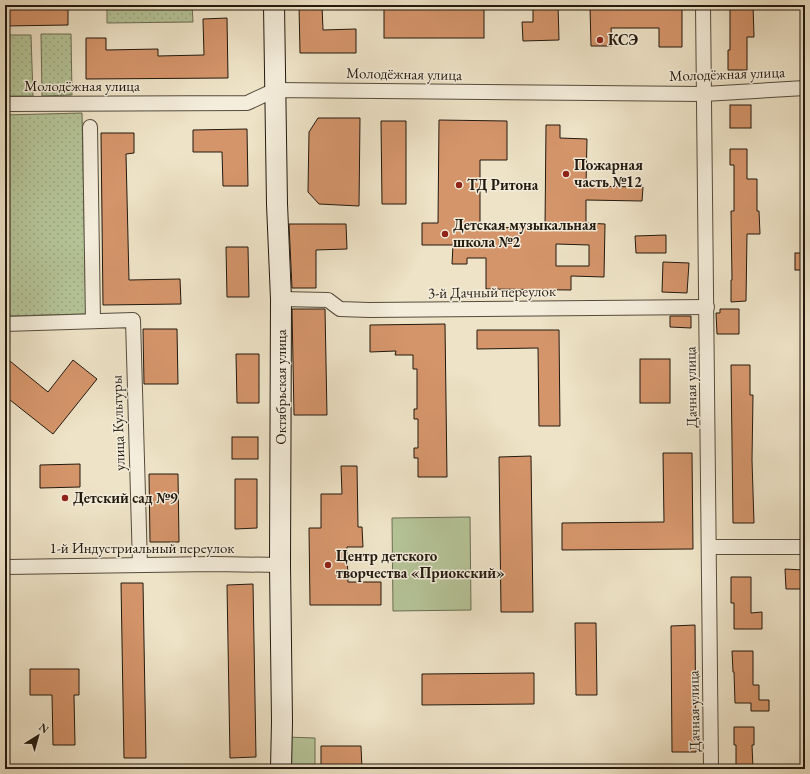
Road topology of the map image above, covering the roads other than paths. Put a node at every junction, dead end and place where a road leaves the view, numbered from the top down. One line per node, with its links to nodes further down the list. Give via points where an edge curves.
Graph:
1 (274, 5): 4 (main road, Октябрьская улица)
2 (703, 5): 5 (street, Дачная улица)
3 (805, 88): 5 (street, Молодёжная улица)
4 (275, 90): 5 (street, Молодёжная улица); 6 (street, Молодёжная улица, via 247,103); 8 (main road, Октябрьская улица)
5 (704, 94): 9 (street, Дачная улица)
6 (5, 104)
7 (90, 127): 10 (street)
8 (281, 299): 9 (street, 3-й Дачный переулок, via 328,300 340,309 369,310); 15 (main road, Октябрьская улица)
9 (707, 307): 12 (street, Дачная улица)
10 (93, 321): 11 (street, улица Культуры); 14 (street, улица Культуры, via 133,320)
11 (5, 324)
12 (709, 547): 13 (street); 18 (street, Дачная улица)
13 (805, 547)
14 (140, 565): 15 (street, 1-й Индустриальный переулок); 16 (street, 1-й Индустриальный переулок)
15 (280, 565): 17 (main road, Октябрьская улица)
16 (5, 567)
17 (281, 769)
18 (712, 769)

